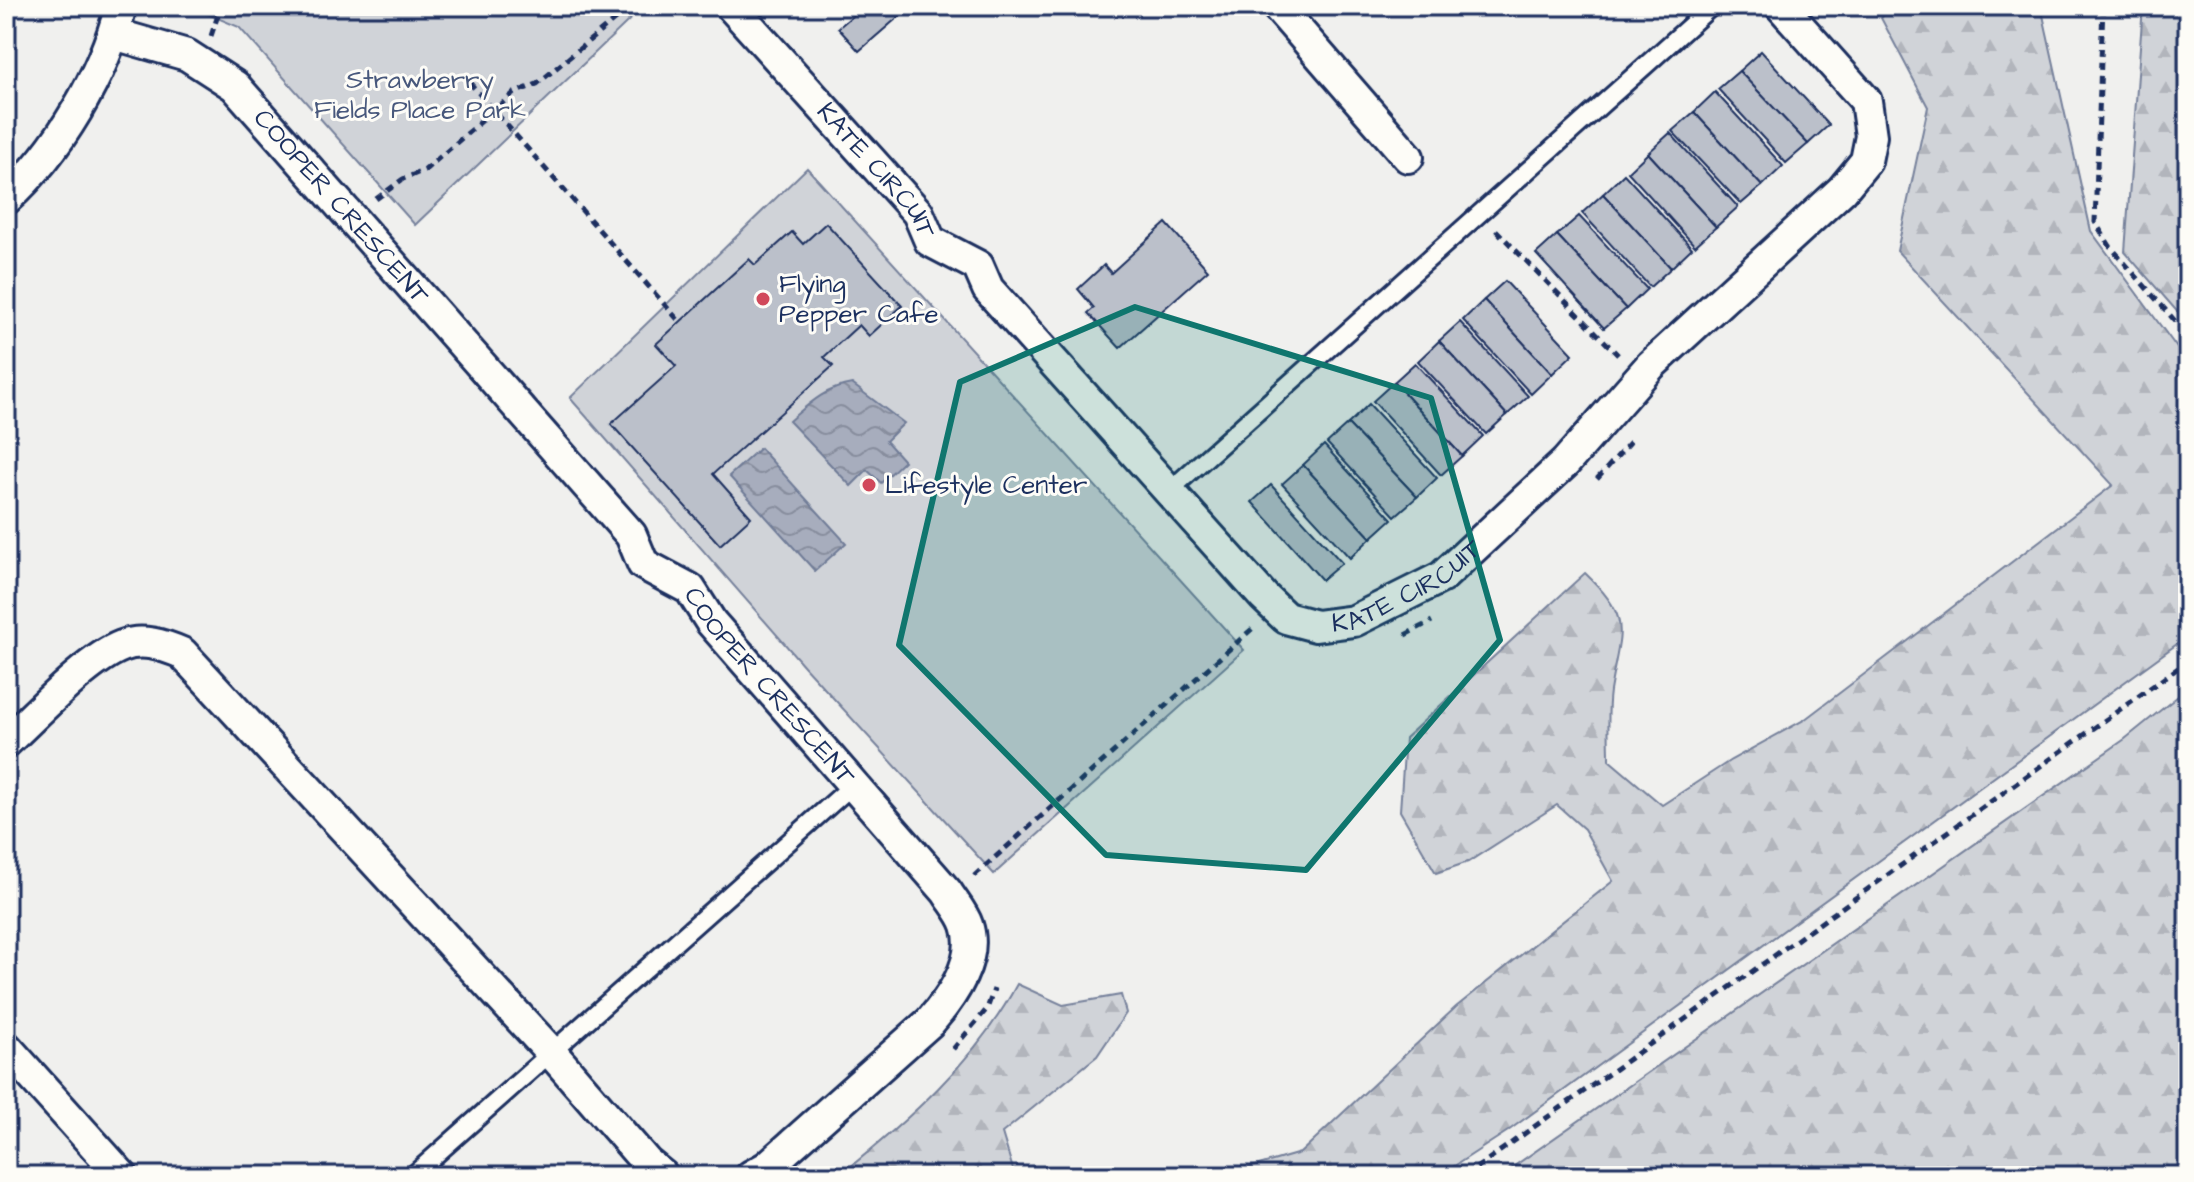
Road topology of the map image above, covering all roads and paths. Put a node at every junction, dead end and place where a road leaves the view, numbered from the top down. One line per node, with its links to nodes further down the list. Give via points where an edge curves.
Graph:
1 (221, 6): 9 (path)
2 (631, 6): 11 (path, via 570,60)
3 (731, 6): 19 (street, KATE CIRCUIT, via 918,213 930,241 978,266 988,289)
4 (1277, 6): 12 (street)
5 (1712, 6): 15 (lane)
6 (1781, 6): 18 (street, KATE CIRCUIT, via 1866,101 1871,136 1866,161 1842,190)
7 (2103, 6): 17 (path, via 2095,222)
8 (117, 20): 13 (street, via 75,112); 23 (street, COOPER CRESCENT, via 235,86 631,535 643,564 690,589 711,622)
9 (211, 36)
10 (469, 82): 11 (path)
11 (494, 110): 14 (path, via 425,170); 16 (path)
12 (1408, 157)
13 (6, 199)
14 (376, 199)
15 (1480, 214): 18 (path); 19 (lane)
16 (680, 322)
17 (2188, 336)
18 (1641, 378): 19 (street, KATE CIRCUIT, via 1565,463 1442,577 1354,621 1316,626 1286,618)
19 (1169, 491)
20 (1250, 628): 24 (path)
21 (2188, 661): 31 (path)
22 (6, 742): 26 (street, via 101,657 124,644 159,643 182,653)
23 (855, 783): 26 (lane); 30 (street, COOPER CRESCENT, via 947,892 968,926 967,959 954,995 930,1022)
24 (973, 875)
25 (6, 1047): 27 (street)
26 (550, 1051): 28 (lane); 29 (street)
27 (122, 1176)
28 (412, 1176)
29 (663, 1176)
30 (751, 1176)
31 (1465, 1176)

